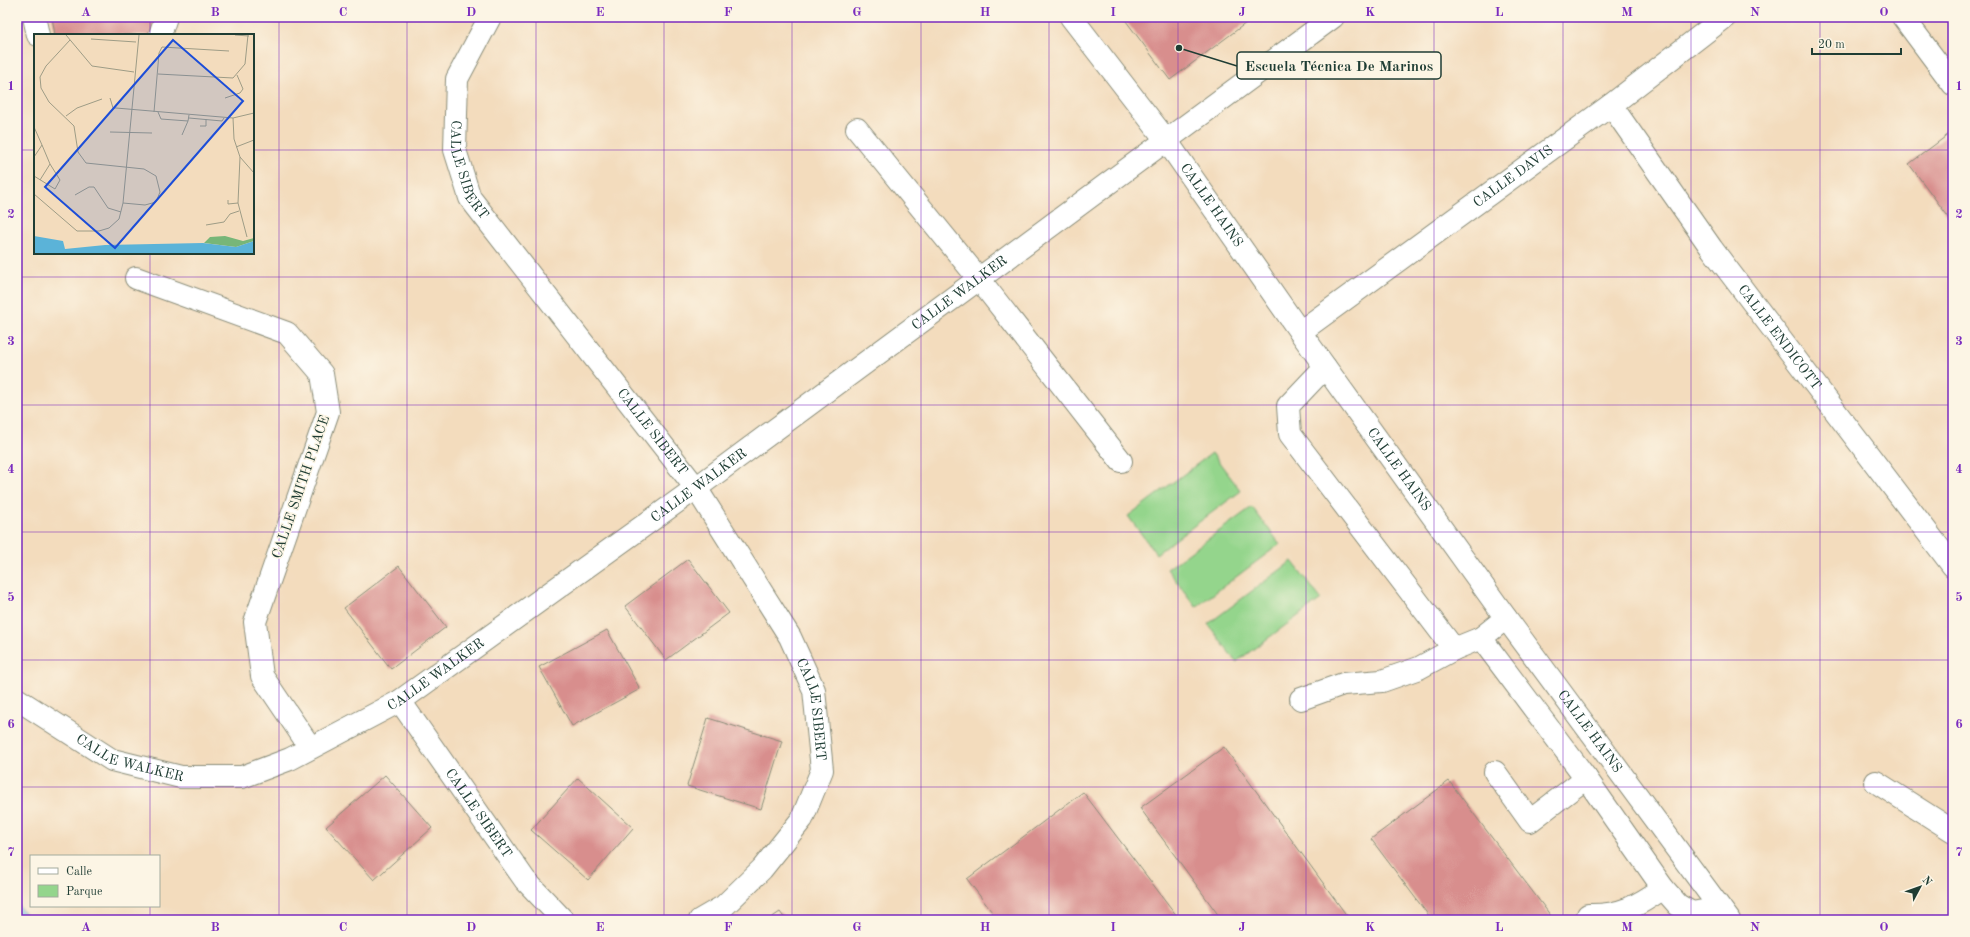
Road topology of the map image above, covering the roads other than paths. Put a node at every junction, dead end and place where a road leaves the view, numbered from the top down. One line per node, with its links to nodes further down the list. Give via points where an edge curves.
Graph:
1 (34, 17): 8 (street)
2 (166, 17): 9 (street)
3 (490, 17): 19 (street, CALLE SIBERT, via 457,80 455,150 470,198)
4 (1071, 17): 13 (street, CALLE HAINS)
5 (1333, 17): 13 (street, CALLE WALKER)
6 (1725, 17): 11 (street, CALLE DAVIS)
7 (1904, 17): 10 (street)
8 (38, 34)
9 (160, 34)
10 (1953, 84)
11 (1611, 105): 16 (street, CALLE DAVIS); 20 (street, CALLE ENDICOTT, via 1712,249)
12 (857, 129): 15 (street)
13 (1166, 140): 15 (street, CALLE WALKER); 16 (street, CALLE HAINS)
14 (136, 278): 27 (street, CALLE SMITH PLACE, via 287,333 322,374 328,412 255,622 262,676)
15 (979, 279): 18 (street); 19 (street, CALLE WALKER)
16 (1300, 332): 17 (street, CALLE HAINS)
17 (1325, 367): 21 (street, CALLE HAINS); 23 (street, via 1288,406 1290,434)
18 (1121, 461)
19 (696, 488): 26 (street, CALLE WALKER); 36 (street, CALLE SIBERT, via 790,637 814,690 822,770 802,819 762,869 724,906)
20 (1953, 566)
21 (1506, 618): 22 (street); 33 (street, CALLE HAINS)
22 (1481, 638): 23 (street); 29 (street)
23 (1454, 649): 25 (street, via 1419,668 1382,681 1343,684)
24 (17, 699): 27 (street, CALLE WALKER, via 112,760 181,777 242,777 290,759)
25 (1301, 699)
26 (400, 701): 27 (street, CALLE WALKER); 35 (street, CALLE SIBERT, via 525,880)
27 (310, 747)
28 (1495, 772): 29 (street, via 1530,821)
29 (1586, 778): 32 (street)
30 (1876, 782): 31 (street)
31 (1953, 831)
32 (1663, 888): 33 (street, via 1678,905 1692,913); 34 (street, via 1643,903 1621,912 1603,916)
33 (1724, 914)
34 (1588, 915)
35 (563, 920)
36 (700, 920)

